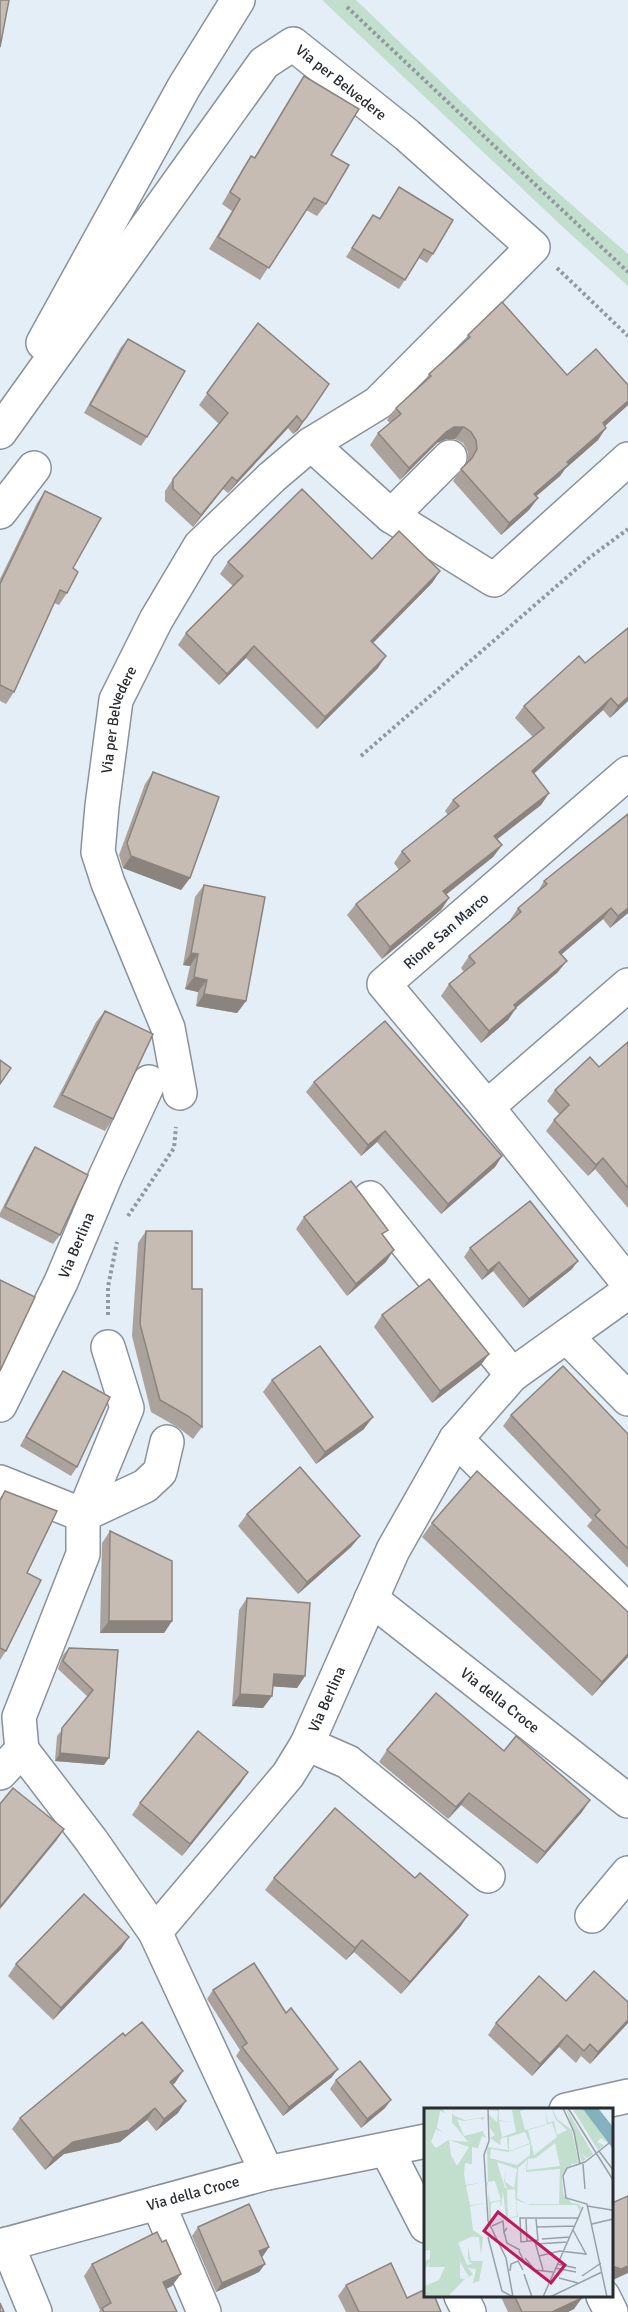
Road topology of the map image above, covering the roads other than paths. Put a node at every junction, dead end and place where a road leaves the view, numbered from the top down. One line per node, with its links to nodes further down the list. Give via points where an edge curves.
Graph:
1 (238, 0): 2 (street, via 178,97)
2 (0, 424)
3 (0, 432): 4 (street, Via per Belvedere, via 264,63 293,44 407,135 532,247 378,403)
4 (311, 444): 9 (street); 13 (street, Via per Belvedere, via 200,546 156,620 116,700 98,852 168,1028)
5 (450, 458): 9 (street)
6 (628, 459): 9 (street, via 494,580)
7 (34, 468): 8 (street)
8 (0, 512)
9 (391, 516)
10 (628, 773): 14 (street, Rione San Marco, via 384,984)
11 (628, 985): 14 (street)
12 (149, 1082): 22 (street, Via Berlina, via 61,1282)
13 (180, 1093)
14 (487, 1107): 16 (street, Rione San Marco)
15 (370, 1198): 20 (street)
16 (628, 1283)
17 (628, 1292): 20 (street)
18 (108, 1347): 26 (street, via 127,1408)
19 (577, 1347): 21 (street)
20 (512, 1375): 23 (street, Via Berlina)
21 (628, 1399)
22 (0, 1405)
23 (456, 1439): 27 (street, Via Berlina, via 393,1550); 28 (street)
24 (167, 1442): 26 (street, via 160,1472 145,1486)
25 (0, 1482): 26 (street)
26 (83, 1515): 30 (street, via 83,1554 19,1717)
27 (371, 1599): 29 (street, Via Berlina); 31 (street, Via della Croce)
28 (628, 1611)
29 (307, 1744): 33 (street, via 348,1762); 35 (street, Via Berlina, via 288,1775)
30 (11, 1761): 35 (street, via 91,1840)
31 (628, 1801)
32 (628, 1873): 34 (street)
33 (488, 1876)
34 (592, 1916)
35 (155, 1932): 40 (street)
36 (628, 2096): 37 (street)
37 (571, 2108)
38 (424, 2141): 39 (street, Via della Croce)
39 (387, 2150): 40 (street, Via della Croce); 42 (street)
40 (267, 2173): 41 (street, Via della Croce)
41 (158, 2203): 43 (street, Via della Croce); 47 (street)
42 (424, 2222)
43 (4, 2245): 46 (street)
44 (461, 2297): 48 (street)
45 (604, 2297): 49 (street)
46 (35, 2312)
47 (204, 2312)
48 (469, 2312)
49 (611, 2312)

